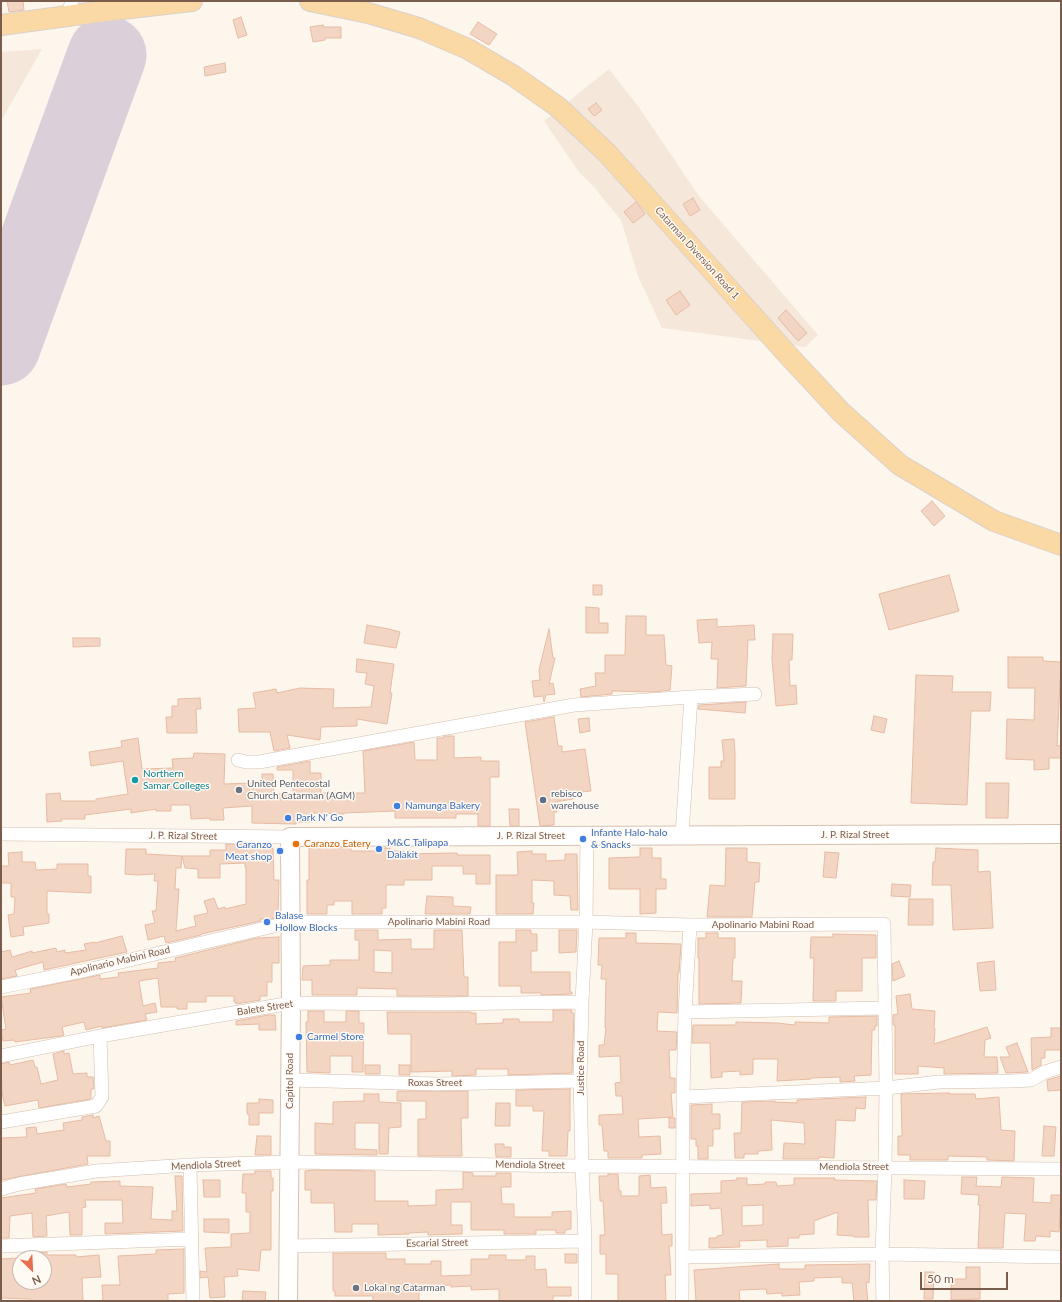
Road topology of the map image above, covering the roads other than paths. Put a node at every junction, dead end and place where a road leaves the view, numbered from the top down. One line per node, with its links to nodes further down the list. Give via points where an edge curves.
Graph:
1 (191, 1): 3 (main road)
2 (310, 1): 5 (main road, Catarman Diversion Road 1, via 368,13 419,28 468,49 514,76 558,107 607,153 841,412 900,465 994,521)
3 (69, 8): 4 (main road)
4 (1, 24)
5 (1061, 545)
6 (755, 694): 7 (street)
7 (691, 697): 8 (street, via 574,705 259,762); 11 (street)
8 (238, 760)
9 (1, 834): 13 (street, J. P. Rizal Street)
10 (1061, 834): 11 (street, J. P. Rizal Street)
11 (682, 835): 12 (street, J. P. Rizal Street)
12 (587, 836): 13 (street, J. P. Rizal Street); 15 (street, Justice Road)
13 (290, 837): 14 (street, Capitol Road)
14 (291, 922): 15 (street, Apolinario Mabini Road); 17 (street, Apolinario Mabini Road, via 87,970); 19 (street, Capitol Road)
15 (586, 922): 16 (street, Apolinario Mabini Road); 18 (street, Justice Road)
16 (690, 925): 20 (street, Apolinario Mabini Road, via 884,924); 21 (street)
17 (1, 987)
18 (582, 1002): 19 (street, Balete Street); 26 (street, Justice Road)
19 (290, 1003): 22 (street, Balete Street); 25 (street, Capitol Road)
20 (884, 1008): 21 (street); 27 (street)
21 (685, 1012): 28 (street)
22 (100, 1036): 23 (street, Balete Street); 29 (street, via 102,1097 96,1106)
23 (1, 1056)
24 (1061, 1067): 27 (street, via 1031,1080 939,1082)
25 (290, 1080): 26 (street, Roxas Street, via 438,1084); 30 (street, Capitol Road)
26 (580, 1081): 32 (street, Justice Road)
27 (886, 1088): 28 (street); 34 (street)
28 (683, 1097): 33 (street)
29 (1, 1122)
30 (290, 1162): 31 (street, Mendiola Street); 32 (street, Mendiola Street); 40 (street, Capitol Road)
31 (190, 1165): 36 (street, Mendiola Street, via 96,1171); 37 (street)
32 (582, 1166): 33 (street, Mendiola Street); 38 (street, Justice Road)
33 (682, 1166): 34 (street, Mendiola Street); 42 (street)
34 (885, 1167): 35 (street, Mendiola Street); 41 (street)
35 (1061, 1169)
36 (1, 1189)
37 (192, 1239): 39 (street); 44 (street)
38 (585, 1241): 40 (street, Escarial Street); 46 (street, Justice Road)
39 (1, 1246)
40 (288, 1246): 45 (street, Capitol Road)
41 (882, 1254): 42 (street); 43 (street); 48 (street)
42 (683, 1257): 47 (street)
43 (1061, 1257)
44 (193, 1301)
45 (288, 1301)
46 (585, 1301)
47 (682, 1301)
48 (883, 1301)

